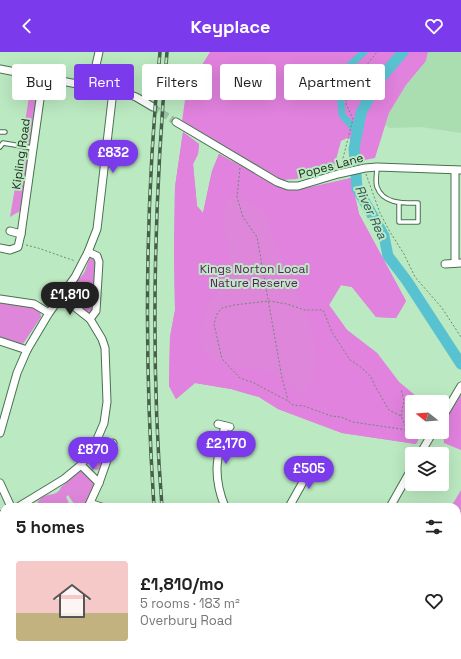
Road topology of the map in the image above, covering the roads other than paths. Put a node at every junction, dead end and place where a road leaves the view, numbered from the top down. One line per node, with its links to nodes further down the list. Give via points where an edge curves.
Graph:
1 (99, 52): 2 (street)
2 (96, 64)
3 (0, 69): 4 (street)
4 (12, 72)
5 (134, 96): 8 (street)
6 (40, 100): 13 (street, Kipling Road)
7 (112, 100): 20 (street, via 96,228)
8 (153, 107)
9 (176, 122): 14 (street, Popes Lane, via 277,182 291,187)
10 (0, 132): 11 (lane)
11 (5, 132)
12 (0, 146): 13 (lane, via 3,143)
13 (33, 148): 18 (street, Kipling Road)
14 (369, 167): 15 (street, Popes Lane); 16 (lane, via 380,192 386,198)
15 (458, 170): 21 (street)
16 (399, 203): 16 (lane, via 418,203 418,222 399,222)
17 (10, 231): 18 (street)
18 (21, 234): 19 (street, Kipling Road, via 20,244 15,249)
19 (0, 248)
20 (88, 252): 23 (street); 26 (street, via 97,256 99,262 96,311)
21 (458, 263): 22 (street)
22 (445, 264)
23 (62, 297): 25 (street); 26 (street)
24 (0, 299): 25 (street, via 34,304)
25 (49, 313): 28 (street)
26 (90, 319): 35 (street, via 105,348 107,402 104,423)
27 (0, 341): 28 (street)
28 (27, 350): 32 (street, via 17,373)
29 (461, 386): 30 (street)
30 (449, 406)
31 (224, 425): 42 (street, via 217,459 217,478)
32 (0, 433)
33 (113, 443): 38 (street)
34 (313, 464): 43 (street)
35 (81, 465): 38 (street); 40 (street)
36 (405, 480): 44 (street)
37 (0, 483): 39 (street)
38 (99, 483): 41 (street)
39 (9, 503)
40 (32, 503)
41 (90, 503)
42 (224, 503)
43 (291, 503)
44 (392, 503)

